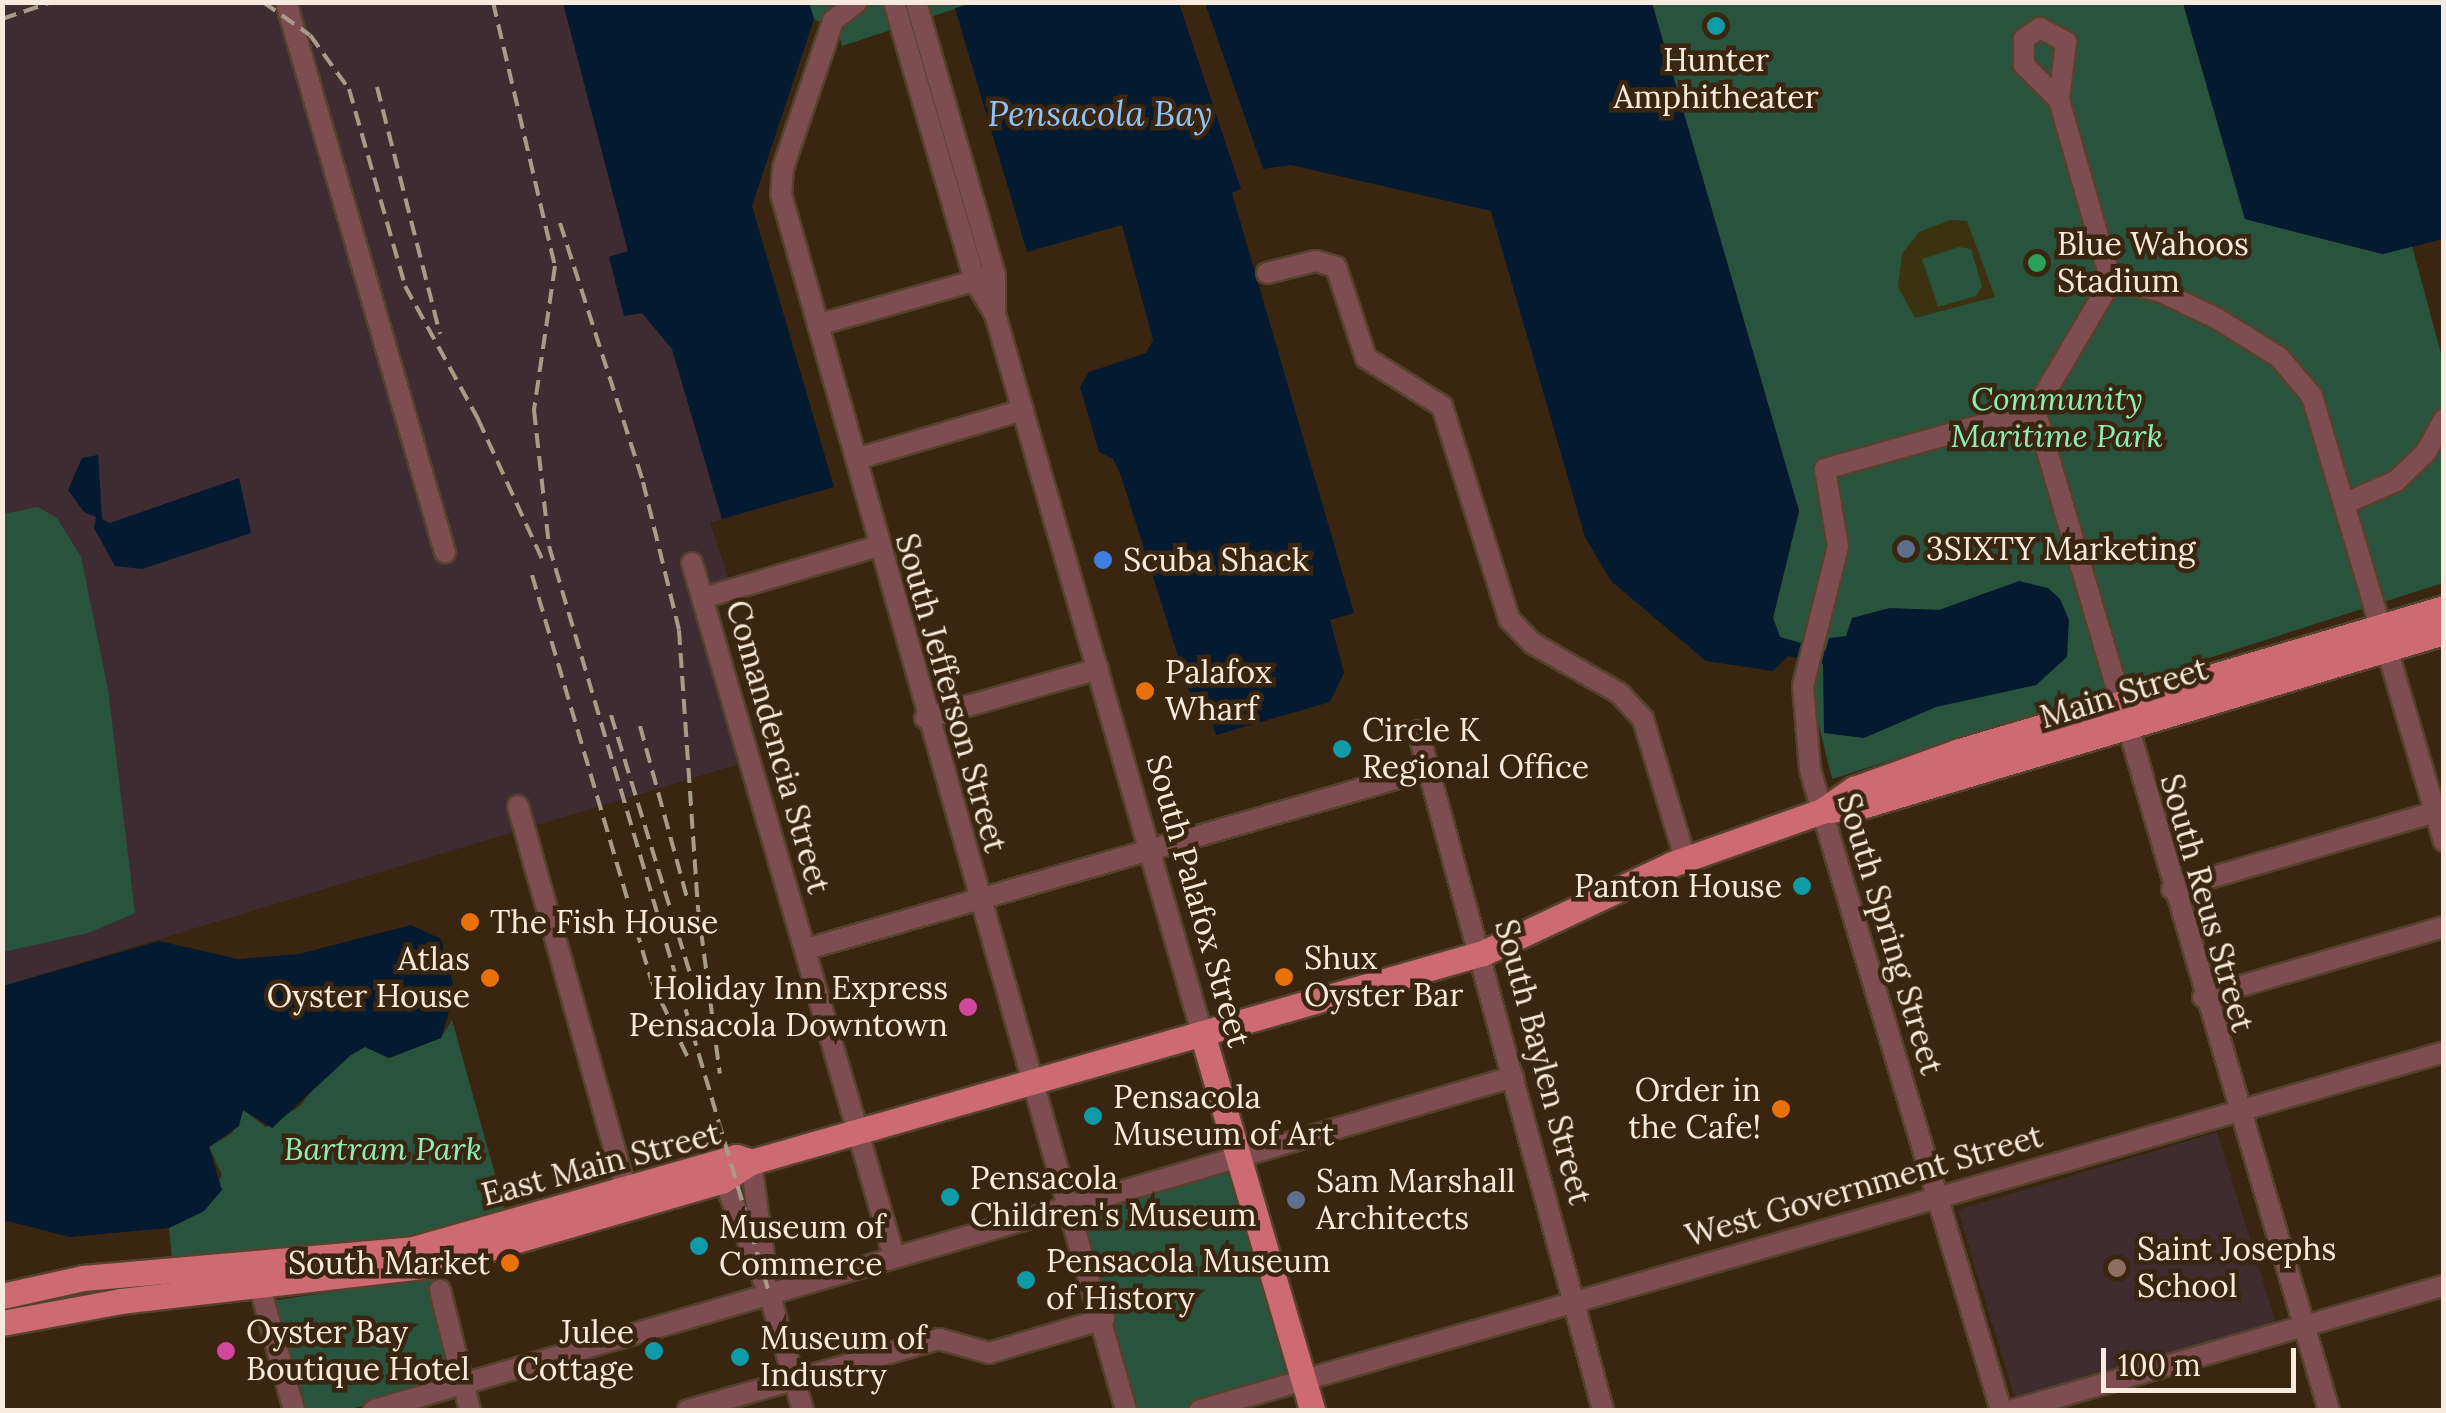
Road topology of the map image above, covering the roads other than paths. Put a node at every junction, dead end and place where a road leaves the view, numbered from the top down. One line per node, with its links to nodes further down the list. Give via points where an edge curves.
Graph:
1 (286, 2): 16 (street)
2 (857, 2): 9 (street, South Jefferson Street, via 833,21 783,168 781,194)
3 (894, 2): 7 (street, South Palafox Street)
4 (916, 2): 7 (street, South Palafox Street)
5 (2059, 100): 8 (street)
6 (1267, 273): 32 (street, via 1316,260 1336,267 1366,358 1445,410 1509,619 1532,643 1600,683 1636,722)
7 (985, 278): 9 (street); 10 (street, South Palafox Street)
8 (2112, 281): 11 (street); 14 (street, via 2178,298 2278,356 2322,415)
9 (818, 325): 13 (street, South Jefferson Street)
10 (1023, 410): 13 (street); 22 (street, South Palafox Street)
11 (2035, 410): 23 (street, South Reus Street); 28 (street, South Spring Street, via 1825,469 1838,547 1804,686 1810,769)
12 (2444, 420): 14 (street, via 2426,452 2396,482)
13 (856, 459): 15 (street, South Jefferson Street)
14 (2346, 502): 21 (street)
15 (878, 546): 18 (street); 24 (street, South Jefferson Street)
16 (445, 552)
17 (692, 563): 18 (street, Comandencia Street)
18 (703, 598): 36 (street, Comandencia Street)
19 (2444, 608): 21 (main road)
20 (2444, 632): 21 (main road, Main Street)
21 (2385, 638): 23 (main road, Main Street); 29 (street)
22 (1098, 669): 24 (street); 31 (street, South Palafox Street)
23 (2121, 715): 28 (main road, Main Street, via 1865,805); 33 (street, South Reus Street)
24 (925, 718): 34 (street, South Jefferson Street)
25 (1418, 730): 26 (street, South Baylen Street)
26 (1430, 770): 31 (street); 37 (street, South Baylen Street)
27 (518, 806): 49 (street)
28 (1822, 811): 32 (main road, Main Street); 48 (street, South Spring Street)
29 (2435, 812): 30 (street); 33 (street)
30 (2444, 841)
31 (1150, 850): 34 (street); 39 (street, South Palafox Street)
32 (1679, 861): 37 (main road, Main Street)
33 (2172, 889): 38 (street, South Reus Street)
34 (978, 900): 36 (street); 42 (street, South Jefferson Street)
35 (2444, 927): 38 (street)
36 (807, 949): 44 (street, Comandencia Street)
37 (1484, 953): 39 (main road, Main Street); 41 (street, South Baylen Street)
38 (2204, 997): 43 (street, South Reus Street)
39 (1202, 1033): 42 (main road, East Main Street); 45 (main road, South Palafox Street)
40 (2444, 1052): 43 (street, West Government Street)
41 (1512, 1077): 45 (street); 57 (street, South Baylen Street)
42 (1032, 1081): 44 (main road, East Main Street); 50 (street, South Jefferson Street)
43 (2238, 1112): 48 (street, West Government Street); 60 (street, South Reus Street)
44 (858, 1130): 46 (main road, East Main Street); 51 (street, Comandencia Street)
45 (1239, 1157): 50 (street); 62 (main road, South Palafox Street)
46 (751, 1162): 47 (main road, East Main Street, via 736,1157); 56 (street)
47 (720, 1171): 49 (main road, East Main Street); 56 (street)
48 (1938, 1196): 57 (street, West Government Street); 73 (street, South Spring Street)
49 (628, 1198): 52 (main road, East Main Street)
50 (1067, 1206): 51 (street); 58 (street, South Jefferson Street)
51 (894, 1256): 56 (street)
52 (256, 1276): 55 (main road, East Main Street, via 83,1278); 59 (main road, East Main Street); 64 (street)
53 (2444, 1286): 60 (street)
54 (440, 1290): 63 (street)
55 (2, 1296)
56 (770, 1296): 61 (street); 63 (street)
57 (1576, 1302): 62 (street, West Government Street); 72 (street, South Baylen Street)
58 (1104, 1319): 61 (street, via 989,1352 939,1339); 69 (street, South Jefferson Street)
59 (2, 1323)
60 (2304, 1326): 74 (street); 75 (street, South Reus Street)
61 (794, 1379): 67 (street); 68 (street)
62 (1303, 1381): 70 (street, West Government Street); 71 (main road, South Palafox Street)
63 (464, 1384): 65 (street); 66 (street)
64 (294, 1410)
65 (374, 1410)
66 (470, 1410)
67 (688, 1410)
68 (803, 1410)
69 (1126, 1410)
70 (1200, 1410)
71 (1312, 1410)
72 (1603, 1410)
73 (2001, 1410)
74 (2013, 1410)
75 (2329, 1410)

